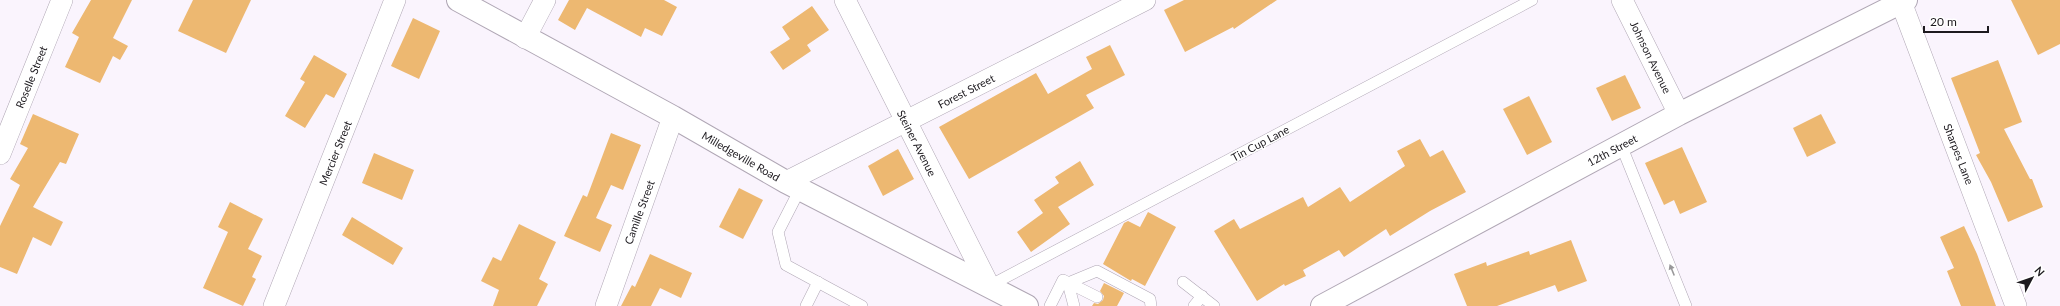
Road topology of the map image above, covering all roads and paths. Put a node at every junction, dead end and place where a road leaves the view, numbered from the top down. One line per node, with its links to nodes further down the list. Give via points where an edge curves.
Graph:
1 (62, 0): 15 (street, Roselle Street)
2 (395, 0): 23 (street, Mercier Street)
3 (458, 0): 10 (street, Milledgeville Road)
4 (545, 0): 10 (street)
5 (845, 0): 13 (street, Steiner Avenue)
6 (1145, 0): 13 (street, Forest Street)
7 (1532, 0): 20 (lane, Tin Cup Lane)
8 (1622, 0): 11 (street, Johnson Avenue)
9 (1904, 1): 11 (street, 12th Street); 35 (street, Sharpes Lane)
10 (526, 38): 12 (street, Milledgeville Road)
11 (1679, 114): 14 (street, 12th Street)
12 (673, 117): 16 (street, Milledgeville Road); 24 (street, Camille Street)
13 (906, 122): 16 (street, Forest Street); 20 (street, Steiner Avenue)
14 (1621, 145): 33 (street, 12th Street); 34 (lane, one-way to 14)
15 (0, 154)
16 (793, 186): 17 (lane, via 778,232 786,265); 20 (street, Milledgeville Road)
17 (818, 282): 25 (lane); 26 (lane)
18 (1183, 282): 21 (lane)
19 (1068, 283): 22 (lane); 28 (lane, via 1062,280); 29 (lane); 30 (lane, via 1097,271 1150,299)
20 (989, 286): 27 (street, Milledgeville Road)
21 (1202, 296): 31 (lane); 32 (lane)
22 (1097, 297)
23 (274, 306)
24 (606, 306)
25 (806, 306)
26 (862, 306)
27 (1026, 306)
28 (1050, 306)
29 (1074, 306)
30 (1151, 306)
31 (1194, 306)
32 (1214, 306)
33 (1322, 306)
34 (1686, 306)
35 (2016, 306)

